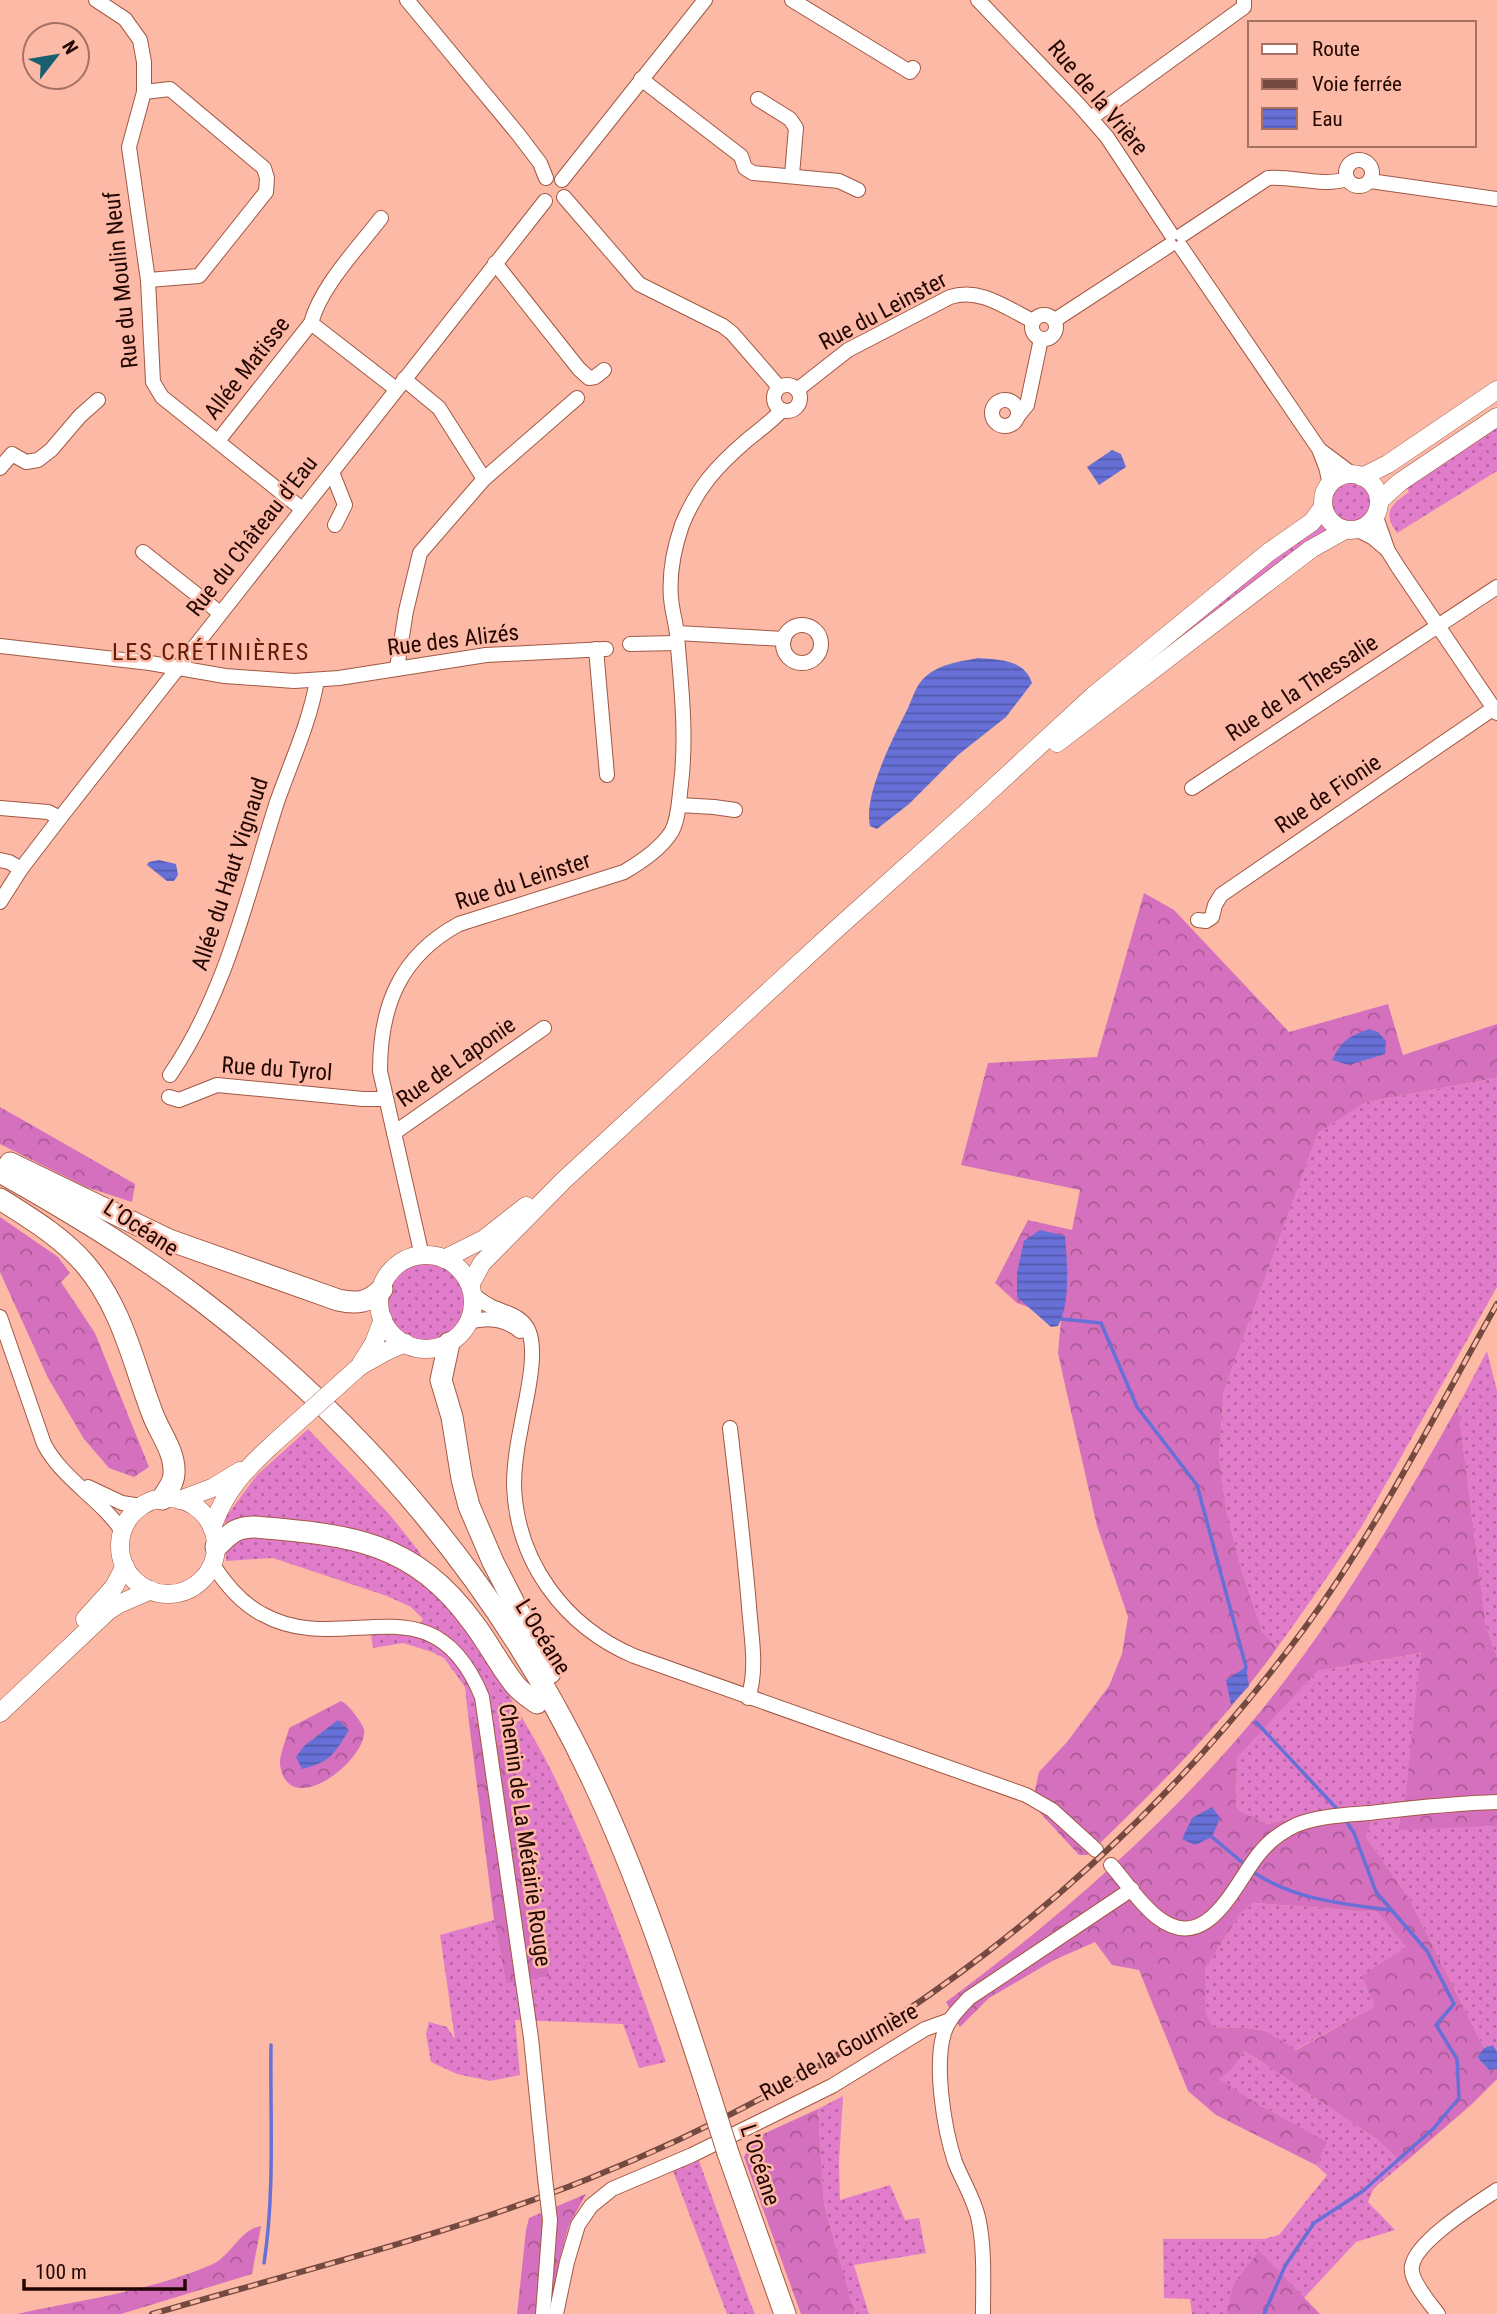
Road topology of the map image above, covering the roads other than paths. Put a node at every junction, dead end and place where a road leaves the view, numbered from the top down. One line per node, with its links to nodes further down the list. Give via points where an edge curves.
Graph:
1 (96, 0): 9 (street, Rue du Moulin Neuf, via 125,19 140,40)
2 (407, 0): 13 (street, via 518,134)
3 (705, 0): 8 (street)
4 (792, 0): 7 (street, via 909,72)
5 (978, 0): 11 (street, Rue de la Vrière)
6 (1244, 0): 11 (street, via 1244,8)
7 (913, 68)
8 (641, 79): 12 (street, via 741,156 745,168 753,173); 15 (street)
9 (144, 92): 24 (street, Rue du Moulin Neuf, via 130,147); 24 (street, via 170,89 264,168 267,178 266,192 199,276)
10 (758, 99): 12 (street, via 790,119 796,128)
11 (1091, 118): 22 (street, Rue de la Vrière)
12 (792, 175): 17 (street, via 839,181)
13 (546, 178): 15 (street); 20 (street, via 539,189)
14 (1347, 179): 16 (street, via 1358,186); 16 (street, via 1348,167 1360,160 1370,165); 22 (street, via 1333,183 1268,178)
15 (562, 180): 18 (street)
16 (1370, 181): 19 (street)
17 (858, 190)
18 (564, 197): 20 (street, via 557,203); 31 (street, via 639,284 723,326)
19 (1497, 199)
20 (545, 201): 23 (street, Rue du Château d'Eau)
21 (381, 218): 27 (street, Allée Matisse, via 314,309)
22 (1176, 240): 25 (street); 42 (street, Rue de la Vrière)
23 (495, 263): 29 (street, via 579,369 589,378); 30 (street, Rue du Château d'Eau)
24 (148, 280): 41 (street, Rue du Moulin Neuf, via 156,390)
25 (1055, 320): 26 (street, via 1041,314); 28 (street, via 1055,332)
26 (1033, 321): 28 (street, via 1033,332); 32 (street, Rue du Leinster, via 978,294 950,297 848,350)
27 (311, 323): 30 (street, Allée Matisse); 41 (street, Allée Matisse)
28 (1041, 339): 34 (street)
29 (604, 370)
30 (400, 384): 44 (street, Rue du Château d'Eau); 46 (street, Allée Matisse, via 439,408)
31 (779, 387): 32 (street); 38 (street, via 774,399)
32 (797, 390): 38 (street, via 799,404)
33 (1497, 390): 45 (main road, via 1388,464)
34 (1030, 391): 37 (street); 39 (street)
35 (576, 398): 46 (street)
36 (98, 400): 43 (street, via 38,460 26,462 12,454)
37 (1012, 402): 39 (street); 39 (street, via 995,404 992,417 1006,427)
38 (782, 410): 58 (street, Rue du Leinster, via 720,464 695,495 674,551 671,598)
39 (1018, 416)
40 (1497, 417): 50 (main road, via 1398,484)
41 (218, 441): 49 (street, Rue du Moulin Neuf)
42 (1319, 449): 45 (street, Rue de la Vrière); 47 (street, Rue de la Vrière)
43 (0, 468)
44 (332, 472): 49 (street, Rue du Château d'Eau); 51 (street, via 345,505)
45 (1357, 475): 47 (main road, via 1343,475); 50 (main road, via 1375,488)
46 (484, 479): 63 (street, via 420,552)
47 (1330, 484): 48 (main road)
48 (1323, 507): 52 (main road, via 1338,528); 68 (main road, via 1312,522 1093,696)
49 (302, 509): 56 (street, Rue du Château d'Eau)
50 (1378, 509): 52 (main road, via 1371,523); 53 (street)
51 (335, 525)
52 (1352, 530): 53 (street, via 1372,537); 68 (main road, via 1311,549)
53 (1388, 551): 57 (street)
54 (143, 552): 56 (street)
55 (1497, 587): 57 (street, Rue de la Thessalie)
56 (220, 613): 62 (street, Rue du Château d'Eau)
57 (1438, 625): 65 (street); 67 (street, Rue de la Thessalie)
58 (677, 638): 59 (street); 60 (street); 69 (street, Rue du Leinster, via 684,726)
59 (784, 639)
60 (630, 644)
61 (0, 646): 62 (street, Rue des Alizés)
62 (177, 667): 64 (street, Rue des Alizés, via 226,676); 72 (street, Rue du Château d'Eau)
63 (397, 668): 64 (street, Rue des Alizés); 66 (street, Rue des Alizés, via 486,655 601,649)
64 (317, 680): 78 (street, Allée du Haut Vignaud, via 225,971)
65 (1495, 711): 76 (street, Rue de Fionie, via 1221,895 1212,917)
66 (607, 775)
67 (1192, 788)
68 (976, 804): 84 (main road)
69 (679, 805): 71 (street); 80 (street, Rue du Leinster, via 671,833 624,872 459,924 422,949 399,981 384,1020 380,1071)
70 (0, 808): 72 (street)
71 (735, 810)
72 (60, 818): 74 (street, Rue du Château d'Eau)
73 (0, 860): 74 (street)
74 (21, 869): 75 (street, Rue du Château d'Eau)
75 (0, 902)
76 (1198, 920)
77 (544, 1028): 81 (street, Rue de Laponie)
78 (170, 1075)
79 (169, 1097): 80 (street, Rue du Tyrol, via 179,1100 217,1085)
80 (384, 1099): 81 (street, Rue du Leinster)
81 (394, 1133): 87 (street, Rue du Leinster)
82 (0, 1158): 89 (highway, via 169,1240 338,1300 365,1301)
83 (0, 1172): 111 (highway, L’Océane, via 177,1283 265,1352 334,1415 414,1502 472,1577 528,1661)
84 (564, 1180): 88 (main road, via 484,1239); 90 (main road, via 482,1264)
85 (0, 1188): 109 (highway, L’Océane, via 94,1244 191,1311 330,1430 435,1550)
86 (0, 1199): 101 (highway, via 73,1252 115,1309 172,1457)
87 (422, 1256): 88 (main road); 89 (main road, via 400,1264)
88 (444, 1259): 90 (main road, via 456,1266)
89 (382, 1289): 92 (main road)
90 (471, 1290): 93 (main road, via 473,1307); 96 (street, via 488,1305 523,1322)
91 (0, 1317): 100 (street, via 44,1444)
92 (383, 1319): 94 (main road); 97 (main road)
93 (468, 1322): 95 (main road); 96 (street, via 486,1318 505,1322 522,1332)
94 (405, 1343): 95 (main road, via 431,1349); 97 (main road)
95 (449, 1343): 111 (highway, via 441,1380 469,1506 591,1756)
96 (531, 1351): 108 (street, via 514,1485 522,1534 535,1568 572,1615 614,1647)
97 (359, 1367): 99 (main road, bridge)
98 (730, 1428): 108 (street, via 753,1660)
99 (251, 1465): 101 (main road, via 212,1488); 104 (main road, via 226,1495)
100 (71, 1479): 102 (street, via 110,1498); 103 (street)
101 (171, 1499): 102 (main road); 104 (main road, via 200,1510)
102 (141, 1506): 103 (main road)
103 (122, 1531): 105 (main road)
104 (214, 1547): 106 (main road, via 200,1582 170,1594); 109 (highway, via 242,1527 255,1527 348,1537 391,1551 440,1584 474,1623 517,1688); 120 (street, Chemin de La Métairie Rouge, bridge, via 232,1591 264,1616 307,1628 382,1625 426,1632 457,1654 482,1697 531,2038 550,2220)
105 (125, 1566): 106 (main road, via 138,1583); 107 (main road, via 95,1609)
106 (151, 1590): 110 (main road, via 108,1611)
107 (0, 1697)
108 (748, 1698): 113 (street, via 1026,1795 1052,1810)
109 (537, 1703): 117 (highway, L’Océane, via 621,1880)
110 (0, 1713)
111 (593, 1781): 117 (highway, L’Océane, via 651,1920)
112 (1497, 1802): 115 (street, via 1351,1815 1297,1825 1266,1845 1222,1907 1195,1927 1164,1922)
113 (1097, 1850)
114 (1111, 1865): 115 (street)
115 (1132, 1889): 116 (street, via 979,1990)
116 (950, 2020): 121 (street, Rue de la Gournière, via 925,2029 832,2086 612,2189 591,2206 578,2225); 124 (street, via 941,2049 943,2116 955,2162 978,2217)
117 (701, 2093): 118 (highway, L’Océane)
118 (722, 2156): 122 (highway, L’Océane); 123 (highway, L’Océane)
119 (1497, 2190): 125 (street, via 1445,2227 1420,2251 1412,2266 1413,2276)
120 (543, 2314)
121 (556, 2314)
122 (770, 2314)
123 (785, 2314)
124 (984, 2314)
125 (1438, 2314)

